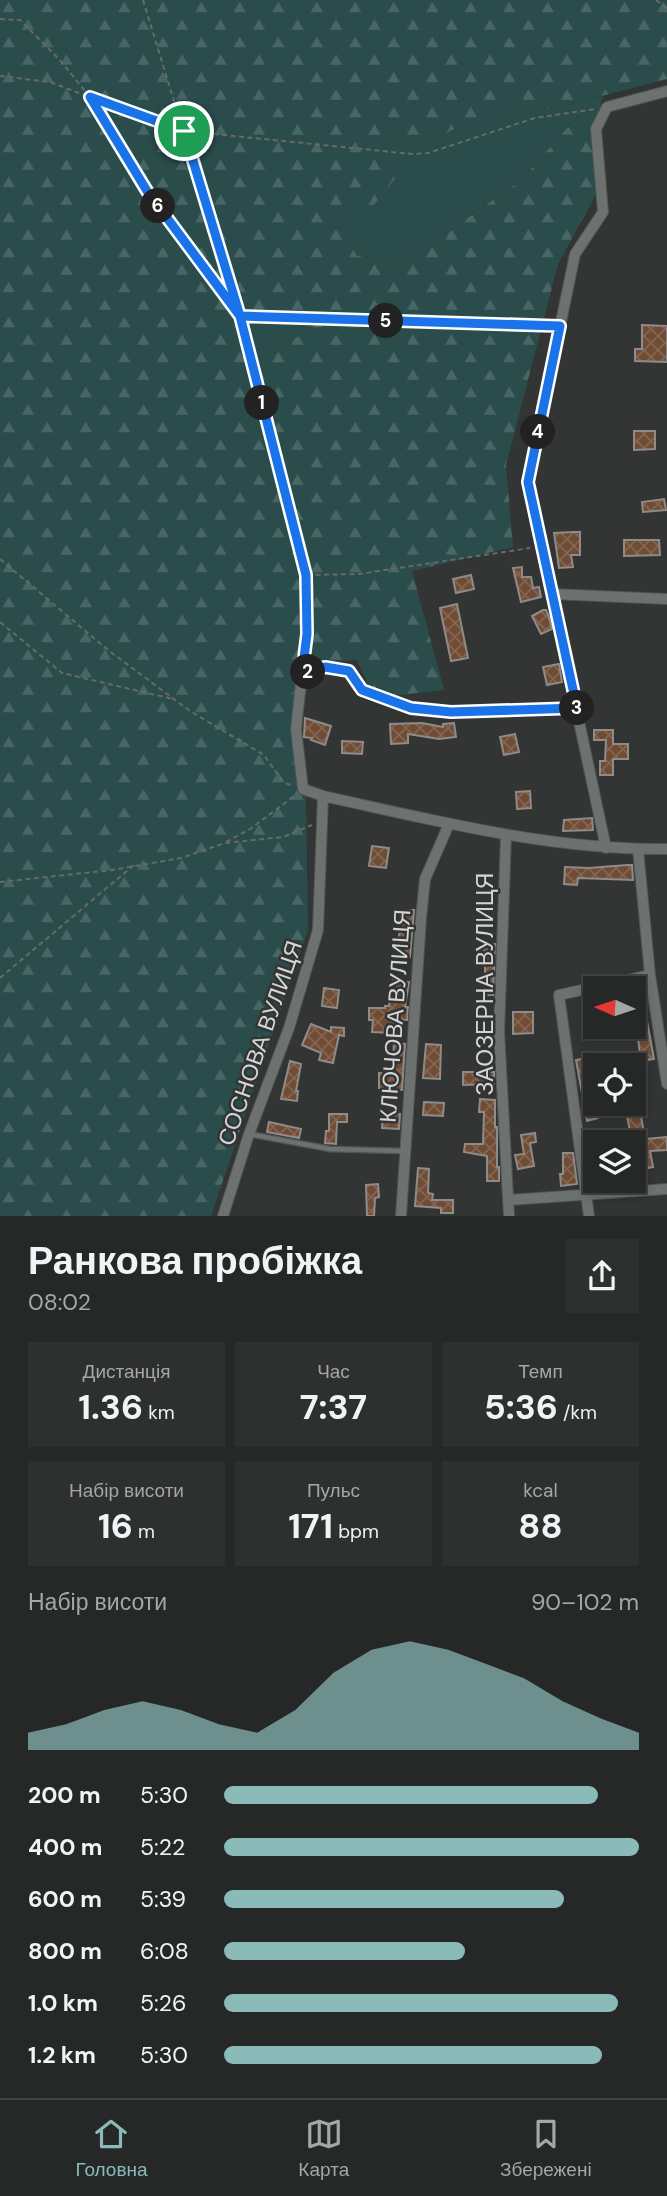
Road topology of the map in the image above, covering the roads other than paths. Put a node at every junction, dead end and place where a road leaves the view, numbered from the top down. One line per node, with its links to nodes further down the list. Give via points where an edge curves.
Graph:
1 (667, 91): 2 (street, via 607,107 596,129 603,212 575,254 528,482)
2 (552, 594): 3 (street); 4 (street)
3 (667, 599)
4 (577, 708): 5 (street, via 451,712 411,708 362,690 349,671 325,667 302,674 296,729 303,789); 8 (street)
5 (323, 796): 6 (street); 13 (street, СОСНОВА ВУЛИЦЯ, via 318,930 289,1028)
6 (449, 824): 7 (street); 14 (street, КЛЮЧОВА ВУЛИЦЯ, via 425,879)
7 (506, 836): 8 (street); 17 (street, ЗАОЗЕРНА ВУЛИЦЯ, via 499,1031)
8 (606, 848): 9 (street)
9 (638, 849): 10 (street); 11 (street)
10 (667, 849)
11 (650, 975): 12 (street); 16 (street, via 559,995)
12 (667, 1084)
13 (249, 1134): 14 (lane, via 330,1149); 18 (street, СОСНОВА ВУЛИЦЯ)
14 (404, 1151): 19 (street, КЛЮЧОВА ВУЛИЦЯ)
15 (667, 1189): 16 (street)
16 (586, 1194): 17 (street); 21 (street)
17 (509, 1199): 20 (street, ЗАОЗЕРНА ВУЛИЦЯ)
18 (223, 1216)
19 (401, 1216)
20 (509, 1216)
21 (589, 1216)

